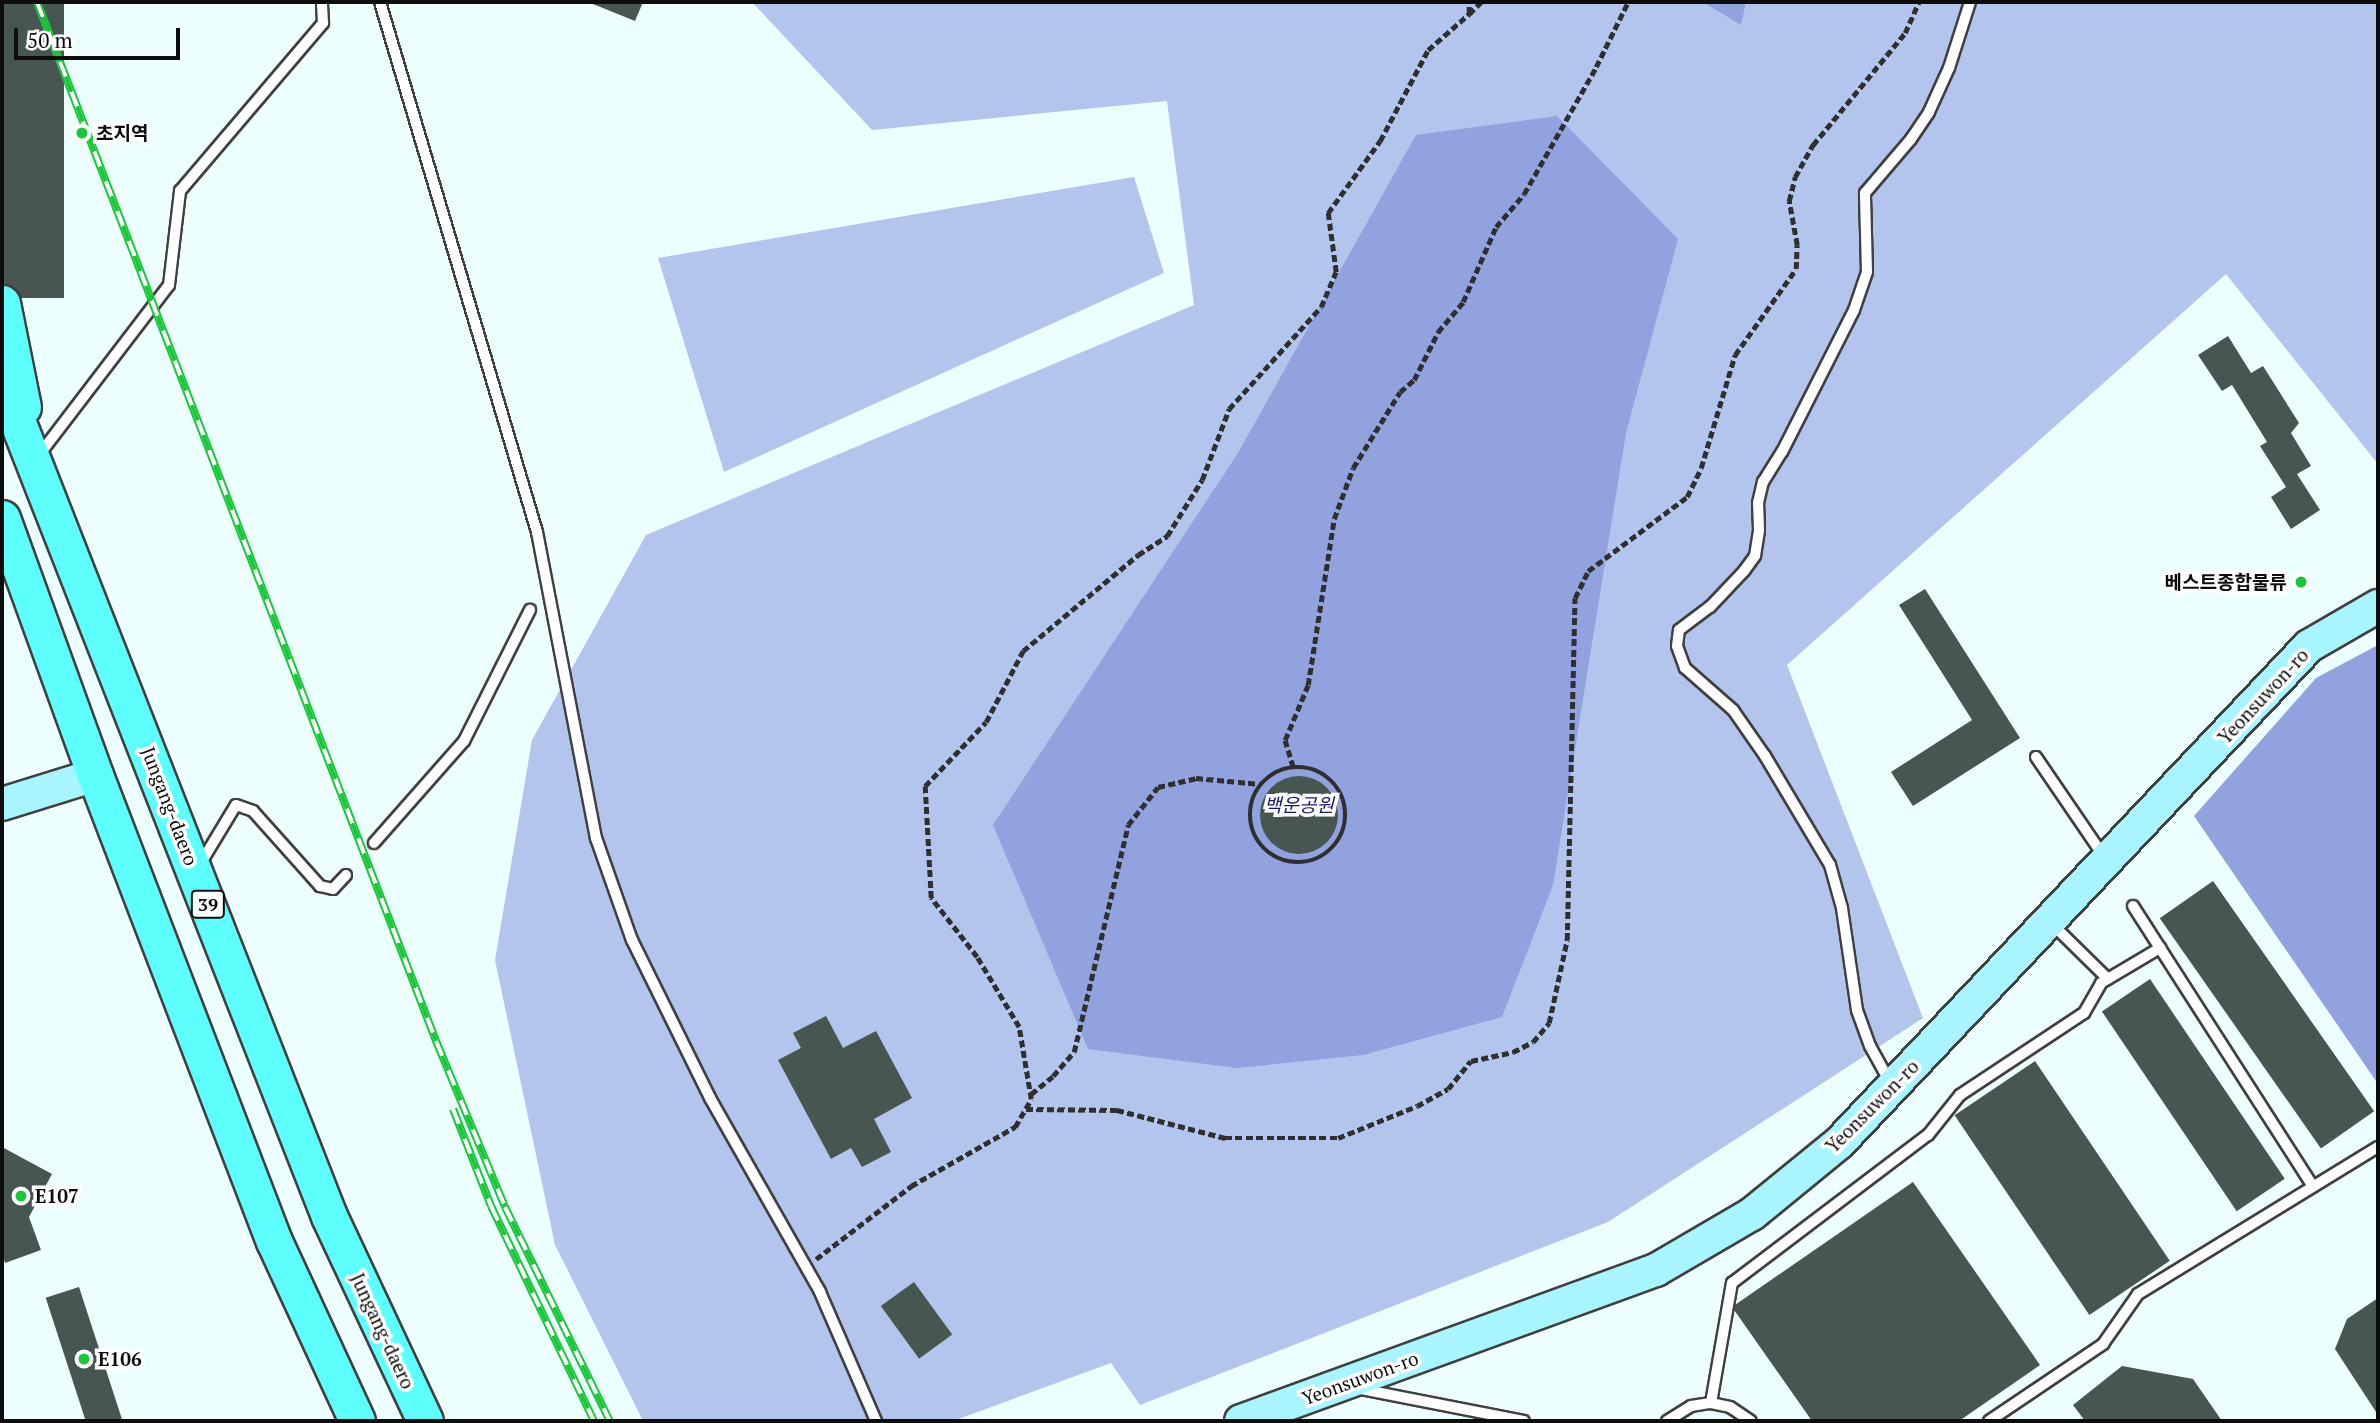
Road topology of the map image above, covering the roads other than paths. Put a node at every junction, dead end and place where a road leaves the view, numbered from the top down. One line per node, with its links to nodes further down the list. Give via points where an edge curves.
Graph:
1 (322, 2): 6 (lane, via 323,23 180,191 169,285)
2 (380, 2): 28 (lane, via 537,533 596,838 632,940 710,1098 820,1292)
3 (1970, 2): 21 (lane, via 1929,112 1865,193 1867,272 1854,310 1763,482 1755,556 1710,607 1679,630 1677,646 1685,668 1733,710 1830,865 1842,908 1857,1010)
4 (2, 303): 6 (main road)
5 (2, 382): 6 (main road, Jungang-daero / 39)
6 (33, 462): 15 (main road, Jungang-daero / 39)
7 (2, 518): 11 (main road)
8 (2378, 606): 14 (street, Yeonsuwon-ro, via 2309,646)
9 (530, 610): 13 (lane, via 464,741)
10 (2036, 757): 14 (lane)
11 (95, 775): 12 (street); 26 (main road, via 274,1241)
12 (2, 804)
13 (374, 843)
14 (2107, 861): 18 (street, Yeonsuwon-ro)
15 (196, 872): 16 (lane, via 236,804 253,811 320,886 333,889); 27 (main road, Jungang-daero / 39, via 329,1216)
16 (346, 875)
17 (2133, 906): 19 (lane)
18 (2049, 921): 20 (lane); 21 (street, Yeonsuwon-ro)
19 (2160, 947): 20 (lane); 23 (lane)
20 (2108, 979): 25 (lane, via 2084,1013 1959,1095 1928,1135 1732,1283)
21 (1893, 1087): 24 (street, Yeonsuwon-ro, via 1839,1143 1752,1214 1656,1270)
22 (2378, 1147): 23 (lane)
23 (2314, 1186): 33 (lane, via 2138,1294 2103,1344)
24 (1340, 1385): 29 (street, Yeonsuwon-ro); 30 (lane)
25 (1711, 1403): 31 (lane, via 1691,1406); 32 (lane, via 1730,1407)
26 (356, 1421)
27 (425, 1421)
28 (876, 1421)
29 (1241, 1421)
30 (1524, 1421)
31 (1667, 1421)
32 (1751, 1421)
33 (1989, 1421)

